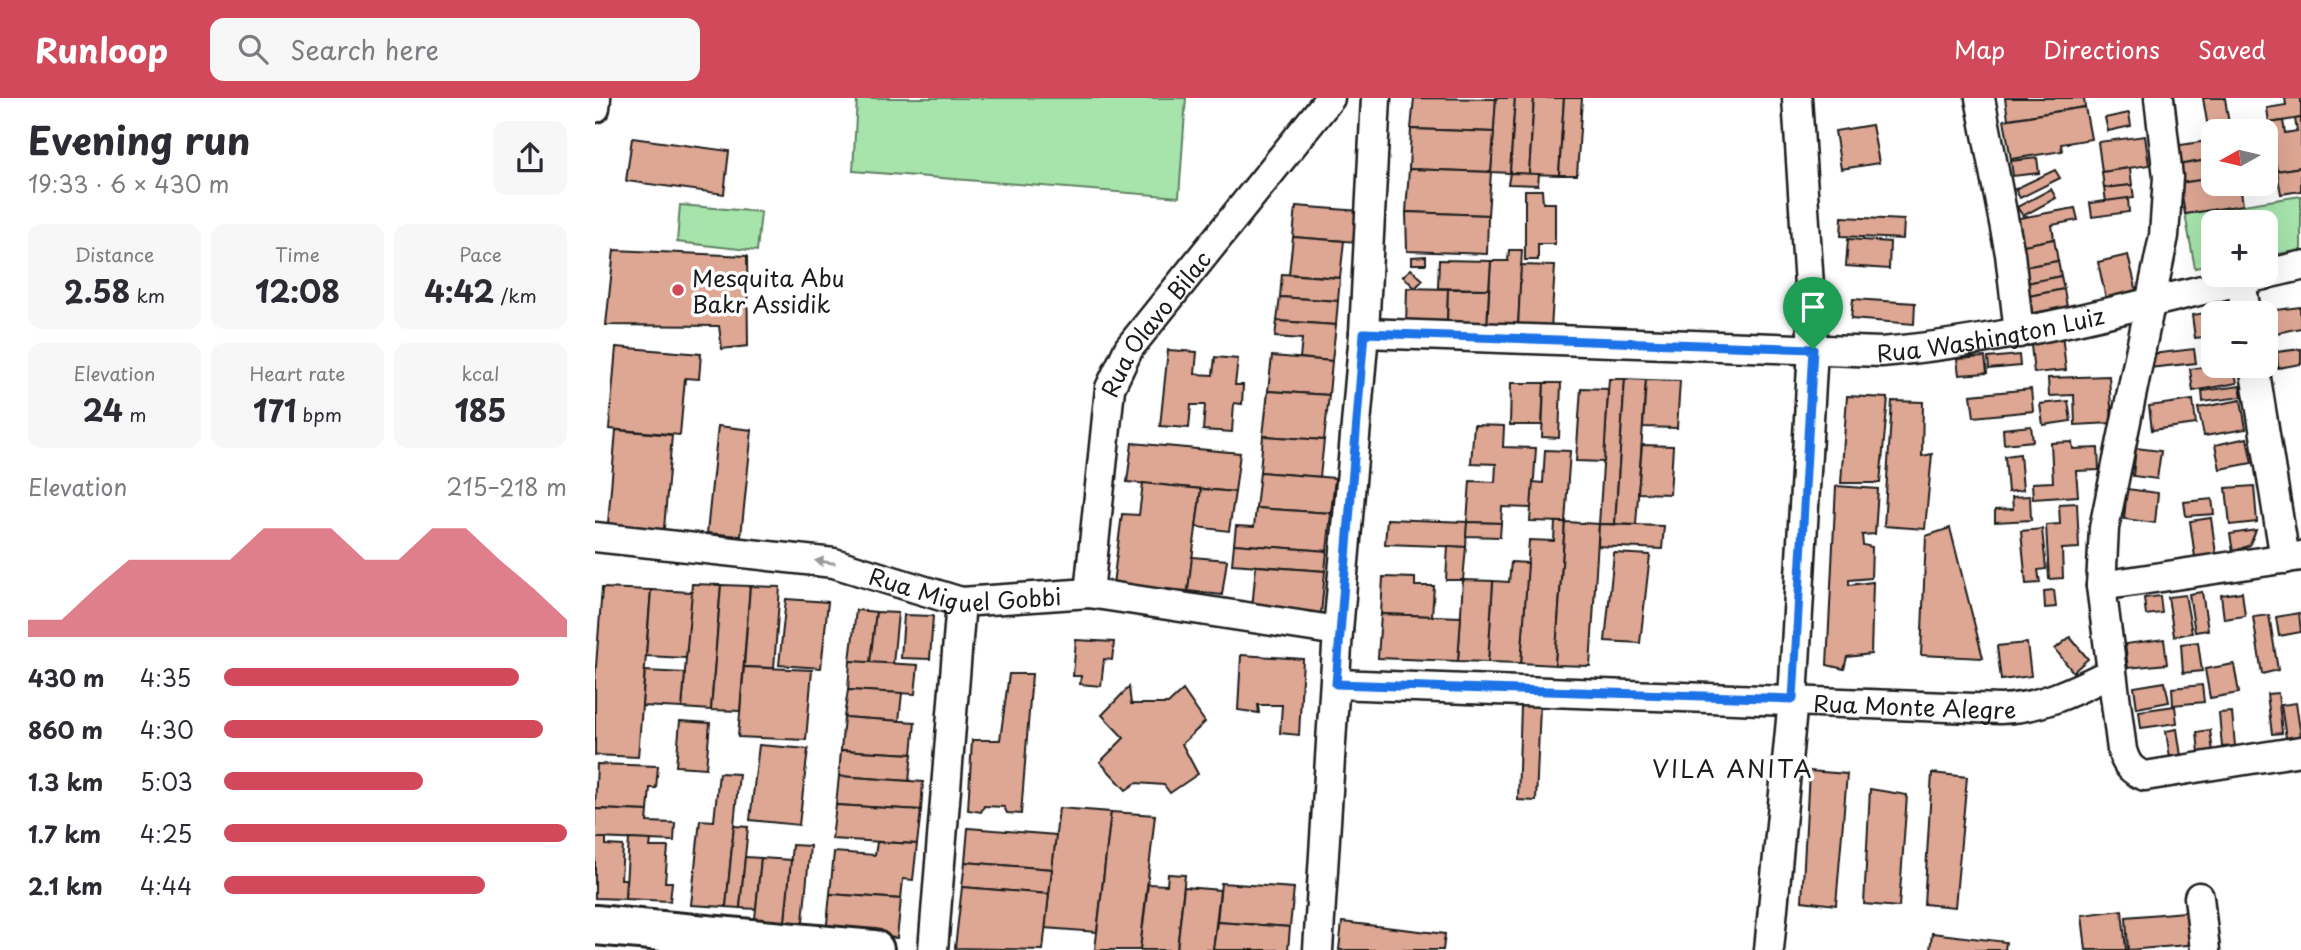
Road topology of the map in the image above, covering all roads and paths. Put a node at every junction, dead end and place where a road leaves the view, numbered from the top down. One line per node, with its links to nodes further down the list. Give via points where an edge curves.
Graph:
1 (1330, 98): 19 (street, Rua Olavo Bilac, via 1118,367 1110,388)
2 (1376, 98): 12 (street)
3 (1797, 98): 14 (street)
4 (1980, 98): 13 (street, via 2010,254)
5 (2159, 98): 11 (street, via 2168,177 2164,236)
6 (595, 99): 7 (street)
7 (595, 108)
8 (2301, 266): 9 (street, Rua Washington Luiz)
9 (2278, 271)
10 (2213, 287): 11 (street, Rua Washington Luiz)
11 (2152, 302): 13 (street, Rua Washington Luiz); 18 (street, via 2104,528)
12 (1364, 333): 14 (street, Rua Washington Luiz); 21 (street)
13 (2019, 333): 14 (street, Rua Washington Luiz, via 1881,352)
14 (1813, 349): 24 (street)
15 (2256, 378): 17 (street)
16 (595, 537): 20 (street, Rua Miguel Gobbi, one-way to 16, via 834,563)
17 (2293, 557): 18 (street)
18 (2101, 586): 22 (street)
19 (1089, 593): 20 (street, Rua Miguel Gobbi); 21 (street, Rua Miguel Gobbi)
20 (961, 602): 29 (street)
21 (1338, 631): 23 (street)
22 (2111, 673): 24 (street, Rua Monte Alegre, via 2054,700 2025,708); 25 (street, via 2125,762 2133,772 2145,776)
23 (1336, 684): 24 (street, Rua Monte Alegre); 30 (street)
24 (1793, 699): 31 (street)
25 (2301, 751)
26 (2199, 897): 32 (street)
27 (595, 925): 28 (street)
28 (874, 950)
29 (933, 950)
30 (1318, 950)
31 (1769, 950)
32 (2205, 950)

